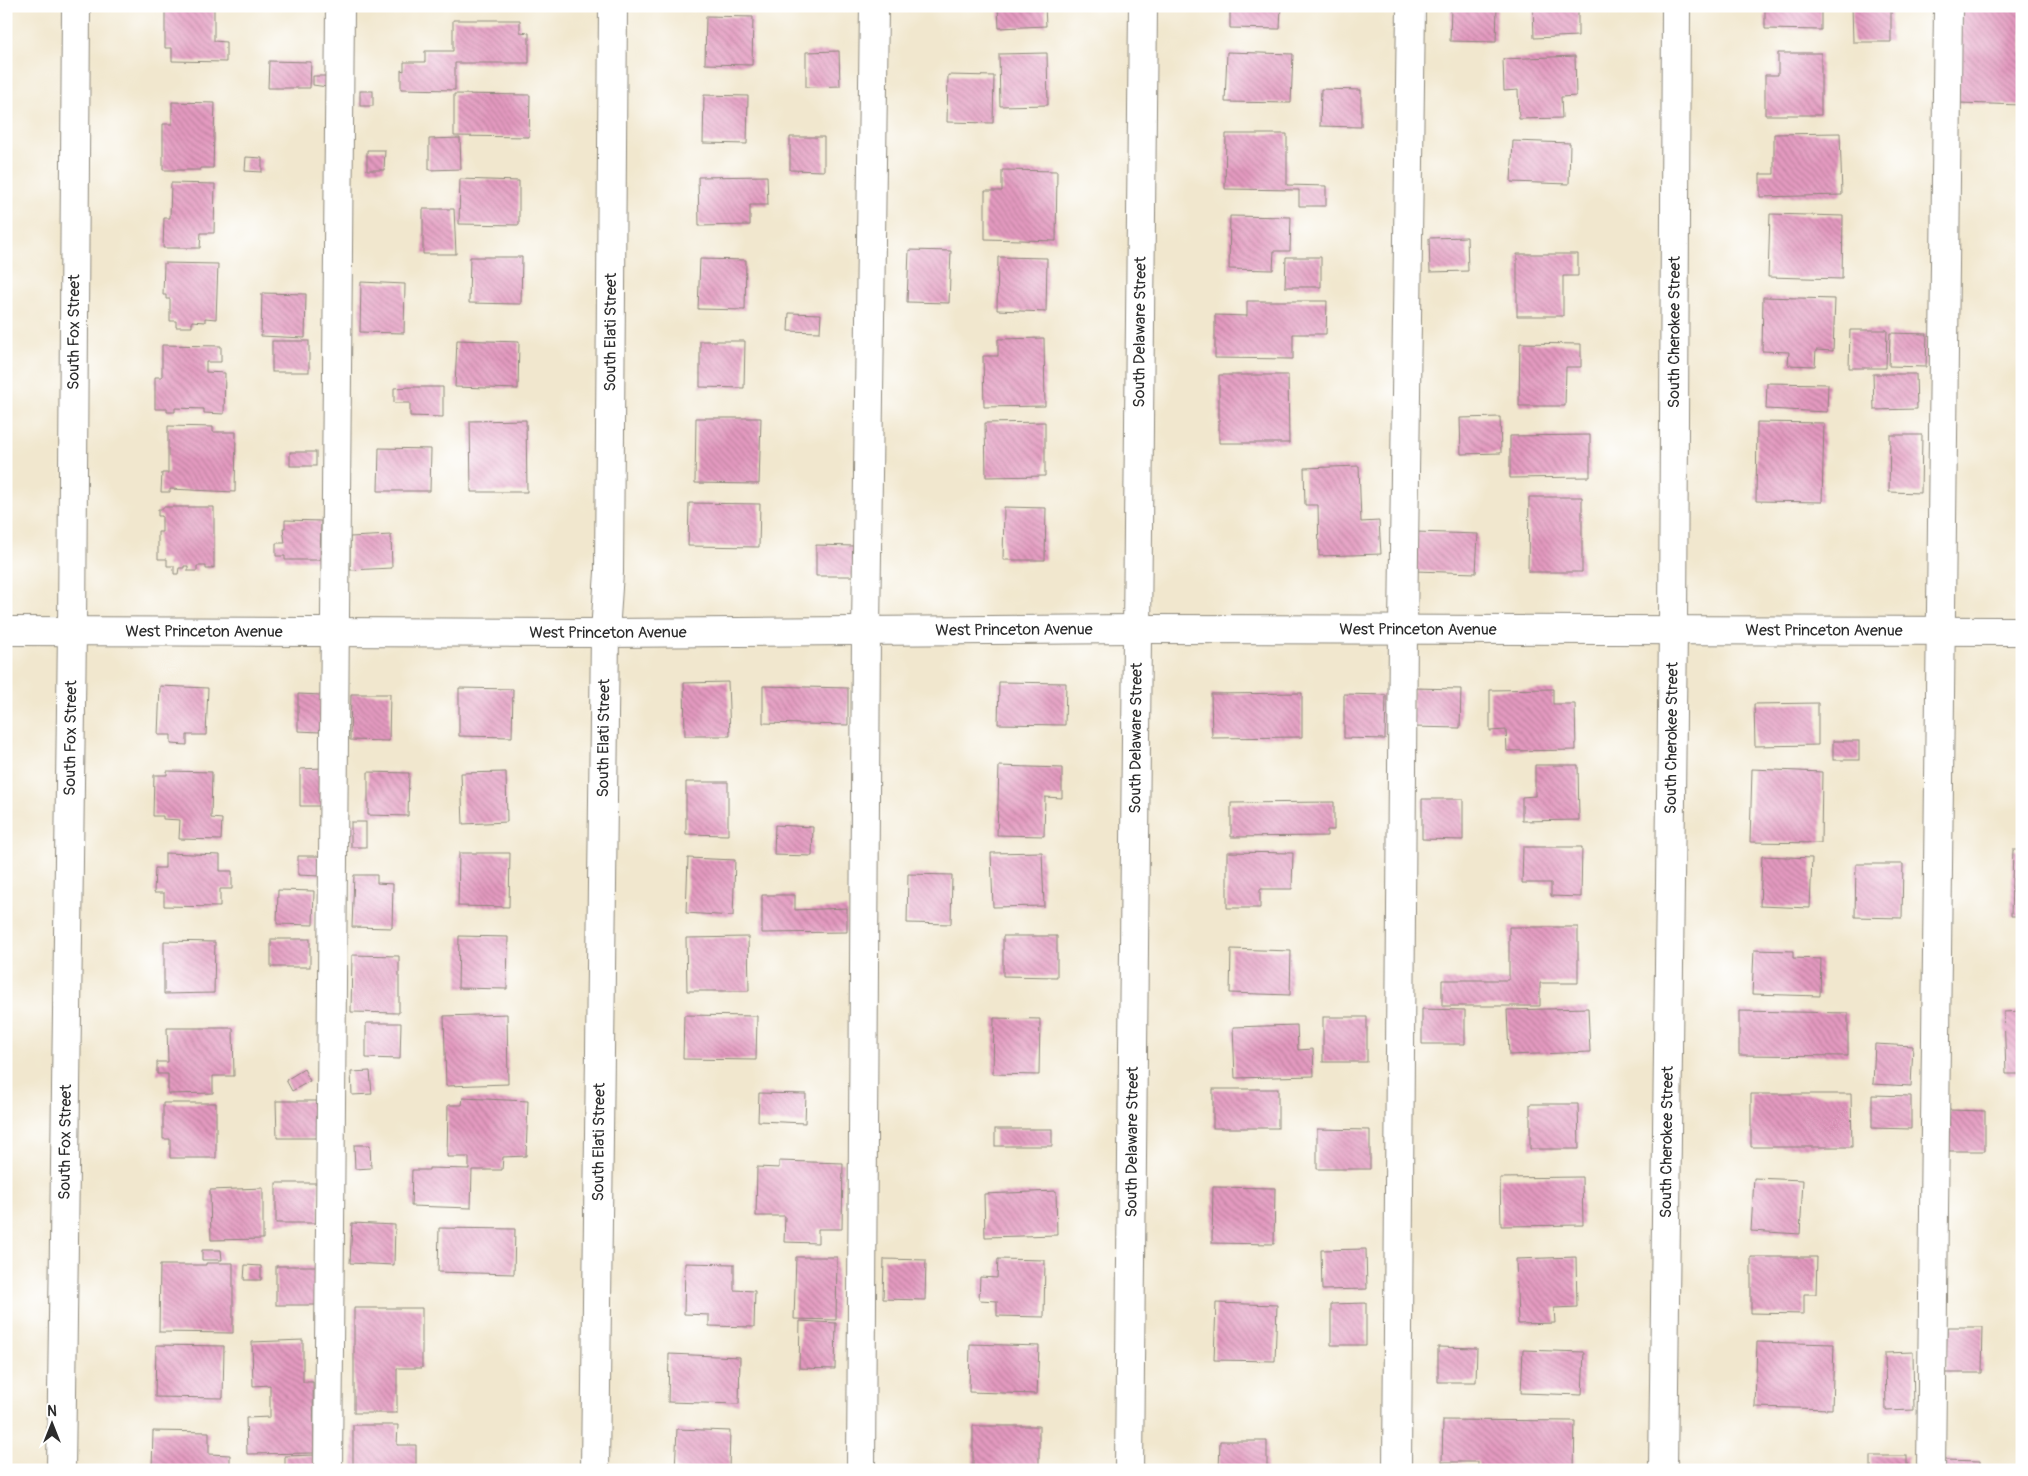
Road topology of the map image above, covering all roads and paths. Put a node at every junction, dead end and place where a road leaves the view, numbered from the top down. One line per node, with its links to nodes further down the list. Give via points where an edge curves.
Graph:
1 (76, 6): 13 (street, South Fox Street)
2 (340, 6): 17 (street)
3 (613, 6): 18 (street, South Elati Street, via 609,572)
4 (874, 6): 14 (street)
5 (1143, 6): 9 (street, South Delaware Street)
6 (1411, 6): 10 (street)
7 (1676, 6): 11 (street, South Cherokee Street)
8 (1948, 6): 15 (street)
9 (1137, 629): 10 (street, West Princeton Avenue); 14 (street, West Princeton Avenue); 23 (street, South Delaware Street)
10 (1404, 629): 11 (street, West Princeton Avenue); 24 (street)
11 (1673, 629): 15 (street, West Princeton Avenue); 25 (street, South Cherokee Street)
12 (6, 631): 13 (street, West Princeton Avenue)
13 (72, 631): 17 (street, West Princeton Avenue); 19 (street, South Fox Street)
14 (866, 631): 18 (street, West Princeton Avenue); 22 (street)
15 (1940, 631): 16 (street, West Princeton Avenue); 26 (street)
16 (2022, 631)
17 (334, 632): 18 (street, West Princeton Avenue); 20 (street)
18 (605, 633): 21 (street, South Elati Street)
19 (61, 1470)
20 (328, 1470)
21 (595, 1470)
22 (861, 1470)
23 (1129, 1470)
24 (1397, 1470)
25 (1663, 1470)
26 (1931, 1470)

